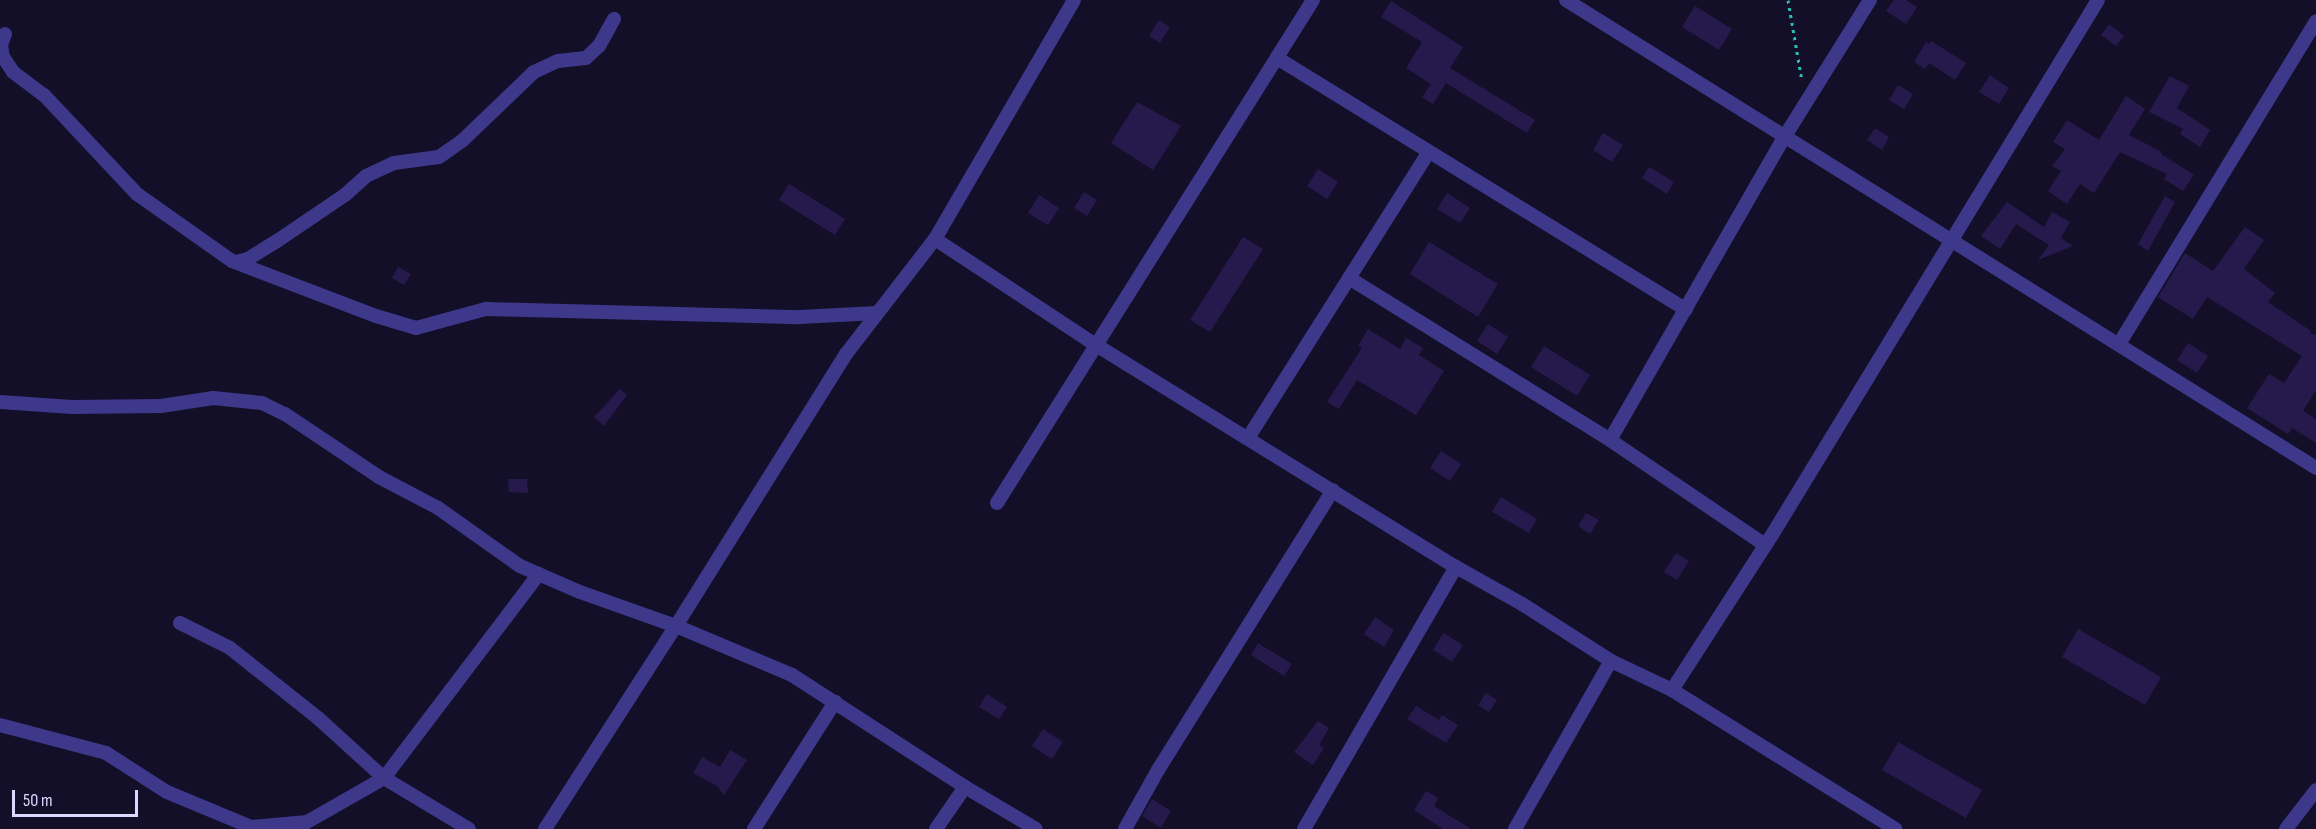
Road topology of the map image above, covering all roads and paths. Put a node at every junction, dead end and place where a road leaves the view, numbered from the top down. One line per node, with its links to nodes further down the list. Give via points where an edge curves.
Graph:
1 (1059, 0): 2 (street)
2 (1074, 0): 15 (street)
3 (1314, 0): 11 (street)
4 (1566, 0): 13 (street)
5 (1788, 0): 12 (path)
6 (1870, 0): 13 (street)
7 (2098, 0): 16 (street)
8 (614, 19): 17 (street, via 599,46 586,58 558,61 534,72 463,140 439,157 394,163 366,176 277,241)
9 (2316, 21): 21 (street)
10 (5, 34): 17 (street, via 1,45 3,57 13,72 44,95 136,194)
11 (1277, 58): 14 (street); 22 (street)
12 (1802, 83)
13 (1785, 135): 16 (street); 19 (street)
14 (1429, 152): 18 (street); 19 (street)
15 (934, 239): 20 (street); 22 (street)
16 (1952, 239): 21 (street); 29 (street)
17 (236, 262): 20 (street, via 416,328 486,309 800,316)
18 (1349, 278): 24 (street); 25 (street)
19 (1686, 310): 25 (street)
20 (876, 313): 33 (street, via 846,354)
21 (2119, 344): 26 (street)
22 (1096, 345): 24 (street); 28 (street)
23 (0, 402): 31 (street, via 72,407 161,406 213,398 262,403 379,477 438,508 520,566)
24 (1248, 438): 27 (street)
25 (1610, 440): 29 (street)
26 (2316, 468)
27 (1333, 490): 30 (street); 46 (street)
28 (997, 503)
29 (1766, 545): 35 (street)
30 (1456, 567): 34 (street); 47 (street)
31 (539, 574): 33 (street); 38 (street)
32 (180, 623): 38 (street, via 231,648)
33 (676, 626): 36 (street, via 792,675); 42 (street)
34 (1611, 661): 35 (street); 48 (street)
35 (1672, 690): 49 (street)
36 (835, 702): 39 (street); 43 (street)
37 (0, 725): 38 (street, via 106,753 167,792 251,827 307,822)
38 (384, 778): 41 (street)
39 (964, 787): 44 (street); 45 (street)
40 (2316, 790): 50 (street)
41 (469, 829)
42 (544, 829)
43 (754, 829)
44 (936, 829)
45 (1036, 829)
46 (1125, 829)
47 (1304, 829)
48 (1515, 829)
49 (1895, 829)
50 (2286, 829)

